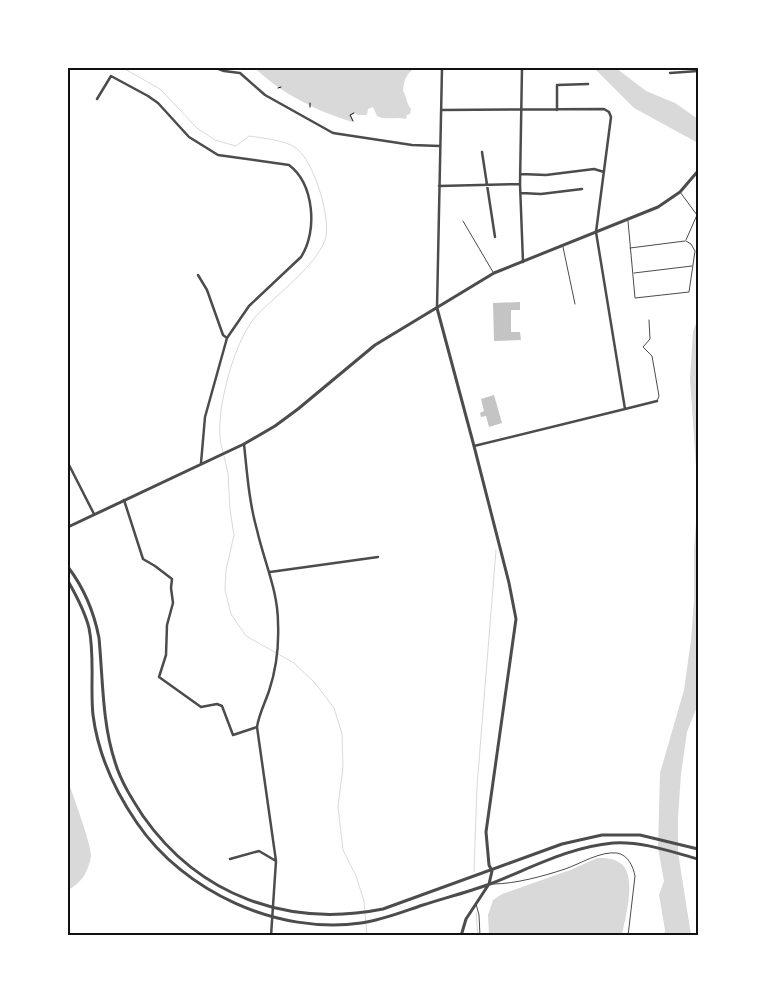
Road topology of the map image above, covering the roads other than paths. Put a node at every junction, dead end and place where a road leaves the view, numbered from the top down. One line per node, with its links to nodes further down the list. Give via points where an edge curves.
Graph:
1 (216, 68): 13 (street, via 240,73 265,95 333,133)
2 (442, 68): 10 (street)
3 (522, 68): 11 (street)
4 (681, 68): 6 (street)
5 (698, 71): 6 (street)
6 (682, 72): 7 (street)
7 (670, 73)
8 (588, 84): 12 (street, via 557,84)
9 (97, 99): 39 (street, via 111,76 148,96 189,137 218,155 289,165 302,179 312,220 305,250 249,306)
10 (441, 110): 11 (street); 13 (street)
11 (522, 110): 12 (street); 17 (street)
12 (557, 110): 16 (street, via 604,109 609,112)
13 (440, 146): 20 (street)
14 (482, 152): 19 (street)
15 (698, 170): 22 (street)
16 (604, 172): 17 (street, via 594,169 546,175); 26 (street)
17 (521, 174): 18 (street)
18 (520, 184): 19 (street); 23 (street)
19 (486, 185): 20 (street); 27 (street)
20 (439, 186): 37 (street)
21 (582, 189): 23 (street)
22 (680, 192): 24 (street, via 658,207); 28 (lane, via 697,215)
23 (521, 193): 31 (street)
24 (628, 220): 26 (street); 30 (lane)
25 (463, 221): 33 (lane)
26 (596, 232): 29 (street); 41 (street)
27 (495, 237)
28 (686, 241): 30 (lane); 32 (lane, via 694,251)
29 (562, 246): 31 (street); 36 (lane)
30 (630, 248): 34 (lane)
31 (523, 262): 33 (street)
32 (693, 266): 34 (lane); 34 (lane, via 689,292 635,298)
33 (494, 273): 37 (street)
34 (633, 273)
35 (198, 275): 39 (street)
36 (575, 304)
37 (437, 308): 42 (street, via 375,345 298,409); 43 (street)
38 (648, 320): 40 (lane, via 650,339 644,347 652,356 659,396)
39 (227, 338): 45 (street, via 206,417)
40 (657, 401): 41 (street)
41 (625, 409): 43 (street)
42 (244, 444): 45 (street); 51 (street, via 256,528)
43 (474, 446): 58 (street, via 516,619 486,832)
44 (68, 464): 47 (street)
45 (201, 464): 46 (street)
46 (124, 500): 47 (street); 53 (street, via 143,559 172,579 166,655 159,677 201,707 222,706 233,735)
47 (94, 514): 48 (street)
48 (68, 527)
49 (378, 557): 51 (street)
50 (68, 567): 61 (street, via 90,605 96,623 106,730 115,764 134,802 155,833 206,879 233,894)
51 (270, 572): 53 (street, via 278,624 270,689)
52 (68, 581): 62 (street, via 89,627 93,714 106,766 119,793 158,848 199,883 221,897)
53 (257, 727): 57 (street)
54 (698, 849): 58 (street, via 640,835 602,835 562,844)
55 (230, 859): 57 (street, via 259,851)
56 (698, 859): 59 (street, via 641,845 616,843 556,856)
57 (276, 861): 61 (street)
58 (492, 871): 59 (street); 61 (street, via 382,910 358,914 309,914)
59 (489, 884): 60 (street); 62 (street, via 361,923 340,925); 66 (lane, via 542,876 617,853 633,866 635,876)
60 (476, 903): 64 (street, via 466,918); 65 (lane)
61 (274, 909): 62 (street)
62 (273, 918): 63 (street)
63 (272, 936)
64 (461, 936)
65 (480, 936)
66 (628, 936)

